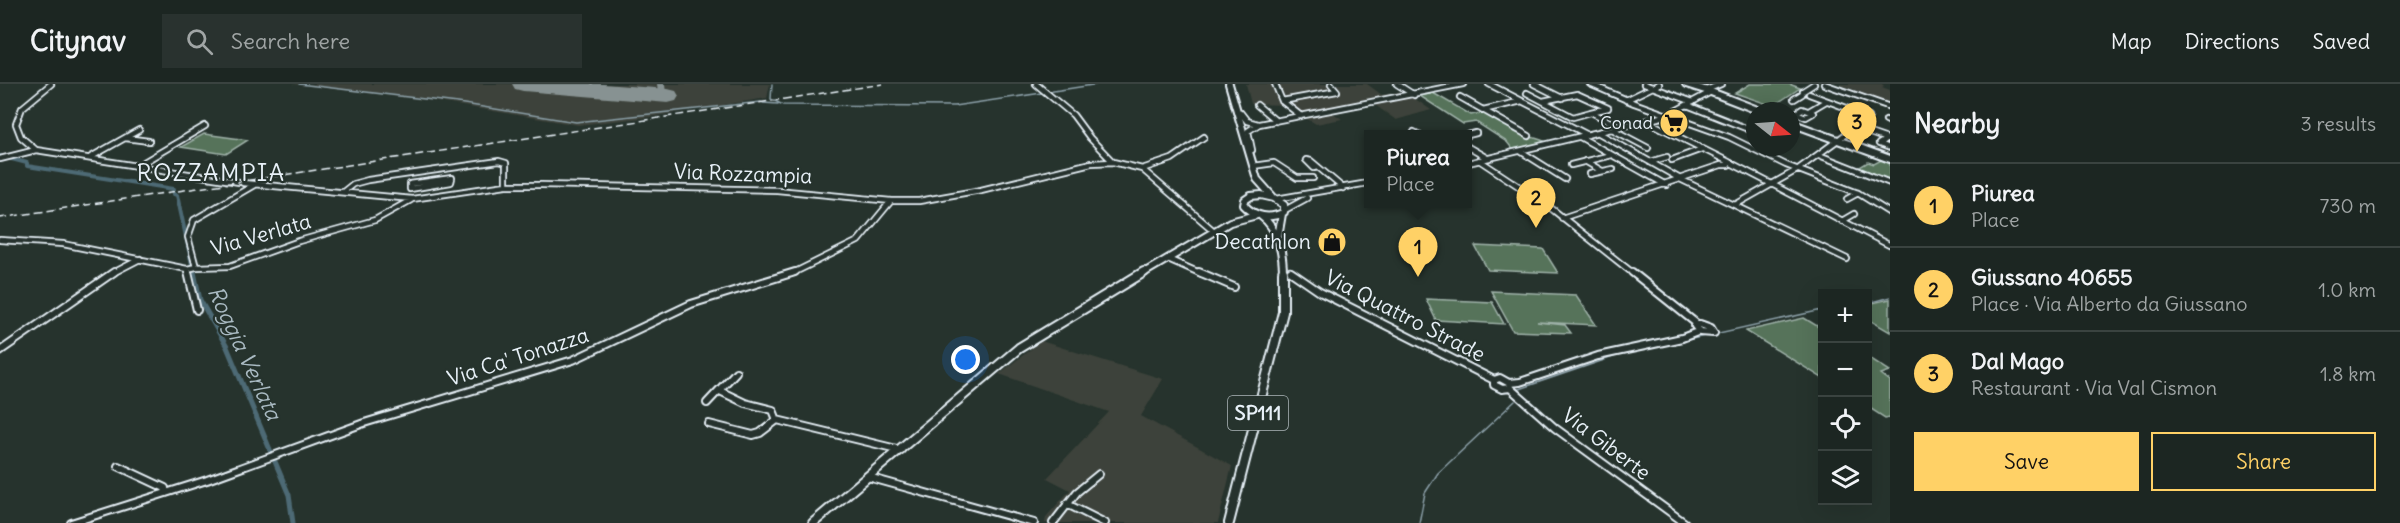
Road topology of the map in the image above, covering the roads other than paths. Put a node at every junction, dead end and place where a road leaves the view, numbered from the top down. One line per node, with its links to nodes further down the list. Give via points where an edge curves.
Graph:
1 (51, 84): 68 (street, via 22,108 16,124 21,137)
2 (1036, 84): 80 (street, via 1078,120)
3 (1229, 84): 26 (main road)
4 (1275, 84): 29 (street)
5 (1331, 84): 29 (street, via 1337,91)
6 (1397, 84): 24 (street)
7 (1463, 84): 17 (street)
8 (1490, 84): 31 (street)
9 (1534, 84): 27 (street)
10 (1590, 84): 18 (street)
11 (1644, 84): 19 (street)
12 (1659, 84): 19 (street)
13 (1686, 84): 20 (main road)
14 (1721, 84): 20 (street)
15 (1814, 84): 22 (street)
16 (1824, 84): 38 (street)
17 (1454, 85): 24 (street)
18 (1597, 85): 30 (street)
19 (1654, 87): 30 (street); 34 (street)
20 (1707, 92): 34 (street); 37 (main road)
21 (1527, 93): 32 (street)
22 (1803, 93): 23 (street); 28 (street)
23 (1809, 94): 33 (street)
24 (1414, 95): 44 (street)
25 (1460, 97): 39 (street)
26 (1233, 98): 47 (street, via 1242,118); 75 (main road)
27 (1562, 98): 32 (street); 41 (street, via 1577,94 1608,108)
28 (1794, 99)
29 (1282, 100): 44 (street)
30 (1626, 100): 42 (street)
31 (1522, 101): 39 (street); 58 (street)
32 (1543, 101): 41 (street, via 1573,117)
33 (1826, 101): 40 (street); 43 (street)
34 (1693, 102): 36 (street)
35 (1257, 105): 45 (street)
36 (1687, 105): 42 (street); 51 (street)
37 (1746, 106)
38 (1890, 107)
39 (1483, 110): 59 (street)
40 (1809, 111)
41 (1591, 112): 50 (street)
42 (1671, 114): 46 (street); 90 (street, via 1735,139)
43 (1863, 114): 52 (street, via 1872,116)
44 (1301, 116): 45 (street)
45 (1276, 121): 47 (street)
46 (1647, 121): 50 (street); 67 (street)
47 (1259, 124): 75 (street, via 1248,131)
48 (205, 126): 84 (street)
49 (1800, 126): 63 (main road)
50 (1620, 127): 53 (street)
51 (1746, 128)
52 (1855, 128): 63 (street); 64 (street)
53 (1612, 129): 56 (street); 66 (street)
54 (139, 130): 62 (street)
55 (1476, 133): 57 (street)
56 (1599, 133): 58 (street); 82 (street)
57 (1472, 134)
58 (1588, 135): 61 (street)
59 (1529, 136)
60 (1204, 137): 89 (street, via 1172,159)
61 (1580, 137): 70 (street); 72 (street)
62 (125, 138): 65 (street); 74 (street)
63 (1839, 140): 71 (main road); 73 (street)
64 (1889, 140): 71 (street, via 1879,144)
65 (149, 141)
66 (1648, 148)
67 (1702, 149): 82 (street); 83 (street)
68 (36, 150): 74 (street, Via Rozzampia); 76 (street)
69 (1472, 150): 77 (street)
70 (1522, 152): 77 (street); 96 (street)
71 (1890, 153)
72 (1611, 155): 79 (street); 104 (street)
73 (1819, 155): 90 (street); 98 (street)
74 (90, 158): 84 (street, Via Rozzampia)
75 (1251, 158): 86 (main road)
76 (0, 159)
77 (1487, 159): 78 (street)
78 (1479, 160): 81 (street); 120 (street)
79 (1585, 161): 85 (street); 91 (street)
80 (1113, 162): 89 (street, Via Rozzampia); 113 (street, Via Rozzampia, via 1091,163 933,200)
81 (1472, 162)
82 (1650, 162): 97 (street)
83 (1727, 163): 97 (street); 102 (street)
84 (139, 165): 99 (street, Via Rozzampia)
85 (1571, 165)
86 (1253, 166): 94 (street, via 1274,163 1297,178); 95 (main road)
87 (1318, 167): 105 (street)
88 (1613, 168): 91 (street)
89 (1142, 169): 123 (street, Via Rozzampia)
90 (1797, 170): 102 (street); 107 (street)
91 (1603, 171): 92 (street)
92 (1590, 174)
93 (411, 176): 100 (street); 103 (street, via 500,161 506,163); 106 (street, via 360,181)
94 (1313, 178)
95 (1257, 179): 109 (main road, via 1258,188); 110 (main road)
96 (1565, 179)
97 (1682, 180): 104 (street); 115 (street)
98 (1890, 183)
99 (255, 184): 106 (street, Via Rozzampia); 130 (street, Via Verlata, via 194,220 187,238)
100 (410, 184): 100 (street, via 410,189 451,182 452,178)
101 (1364, 184): 105 (street)
102 (1773, 184): 115 (street); 121 (street)
103 (506, 185): 111 (street, Via Rozzampia); 113 (street, Via Rozzampia, via 777,190)
104 (1666, 185): 120 (street)
105 (1344, 188): 108 (street)
106 (343, 192): 111 (street, Via Rozzampia)
107 (1858, 193): 112 (street); 117 (street)
108 (1316, 194): 110 (street); 116 (street)
109 (1251, 196): 110 (main road); 114 (main road)
110 (1274, 198): 116 (main road, via 1284,205)
111 (412, 199): 130 (street, Via Verlata, via 375,220 230,266)
112 (1847, 199)
113 (891, 201): 151 (street, Via Ca' Tonazza, via 858,241 804,269 691,304 566,363 455,394)
114 (1244, 203): 119 (main road, SP111); 122 (main road)
115 (1735, 205): 129 (street)
116 (1283, 212): 119 (main road, via 1273,217); 125 (main road, SP111)
117 (1890, 213)
118 (1854, 214): 121 (street)
119 (1259, 215): 122 (main road); 125 (main road, SP111, via 1271,223)
120 (1562, 218): 136 (street)
121 (1842, 221): 126 (street)
122 (1230, 222): 123 (main road)
123 (1214, 231): 128 (main road)
124 (0, 240): 127 (street, via 51,242)
125 (1278, 240): 158 (main road, SP111, via 1284,286 1281,323)
126 (1889, 245)
127 (141, 258): 130 (street); 140 (street, via 110,274)
128 (1168, 259): 134 (street); 147 (main road, via 1019,348)
129 (1847, 259)
130 (191, 268): 135 (street)
131 (1290, 271): 133 (street, Via Quattro Strade)
132 (1293, 280): 133 (street)
133 (1301, 280): 139 (street, Via Quattro Strade)
134 (1234, 287)
135 (197, 310)
136 (1697, 324): 137 (street); 137 (street, via 1714,331)
137 (1700, 331): 142 (street, via 1598,356)
138 (1422, 335): 139 (street)
139 (1415, 341): 142 (street, Via Quattro Strade)
140 (0, 351)
141 (736, 372): 143 (street)
142 (1510, 386): 159 (street, Via Giberte, via 1555,428)
143 (720, 391): 144 (street); 145 (street, via 773,410)
144 (707, 403)
145 (777, 420): 146 (street, via 769,422 761,433 751,435); 147 (street)
146 (709, 424)
147 (901, 450): 150 (main road)
148 (118, 466): 151 (street, via 165,488)
149 (1099, 474): 152 (street)
150 (868, 477): 154 (main road); 155 (street)
151 (166, 493): 153 (street, Via Ca' Tonazza)
152 (1067, 504): 156 (street); 157 (street)
153 (71, 523)
154 (813, 523)
155 (1034, 523)
156 (1053, 523)
157 (1105, 523)
158 (1229, 523)
159 (1685, 523)

